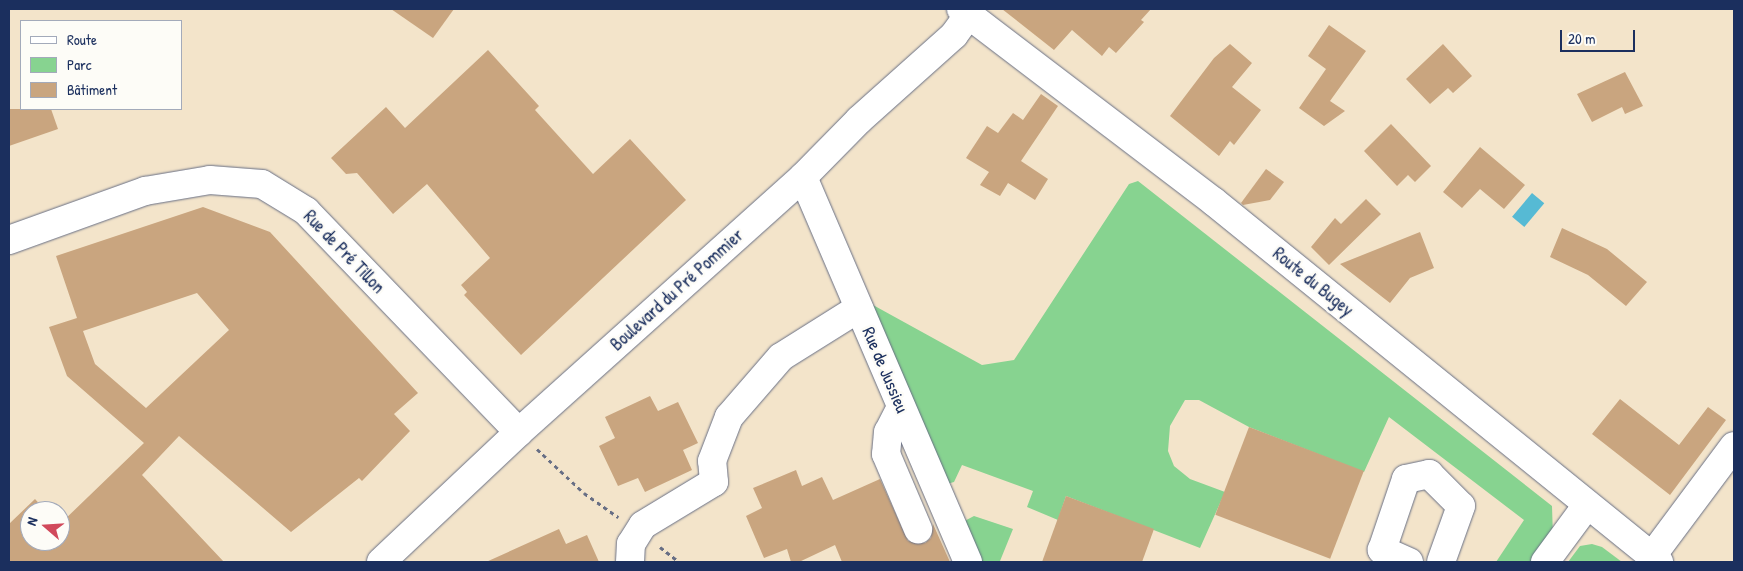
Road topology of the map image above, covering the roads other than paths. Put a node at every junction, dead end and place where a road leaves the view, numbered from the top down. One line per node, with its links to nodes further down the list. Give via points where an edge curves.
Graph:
1 (965, 12): 2 (street, Boulevard du Pré Pommier, via 954,35 859,120); 8 (street, Route du Bugey, via 1213,201)
2 (803, 177): 4 (street, Rue de Jussieu); 6 (street, Boulevard du Pré Pommier)
3 (9, 240): 6 (street, Rue de Pré Tillon, via 145,191 210,180 262,184 306,211)
4 (859, 308): 5 (street, Rue de Jussieu); 12 (street, via 781,357 729,417 712,461 714,482 643,525 631,544)
5 (901, 407): 9 (street, via 888,432 886,454); 13 (street, Rue de Jussieu)
6 (519, 432): 11 (street, Boulevard du Pré Pommier)
7 (1734, 446): 10 (street)
8 (1586, 505): 10 (street, Route du Bugey); 16 (street)
9 (918, 529)
10 (1655, 559)
11 (382, 562)
12 (630, 562)
13 (968, 562)
14 (1409, 562): 15 (street, via 1382,550 1406,479 1429,474 1462,506)
15 (1441, 562)
16 (1545, 562)

